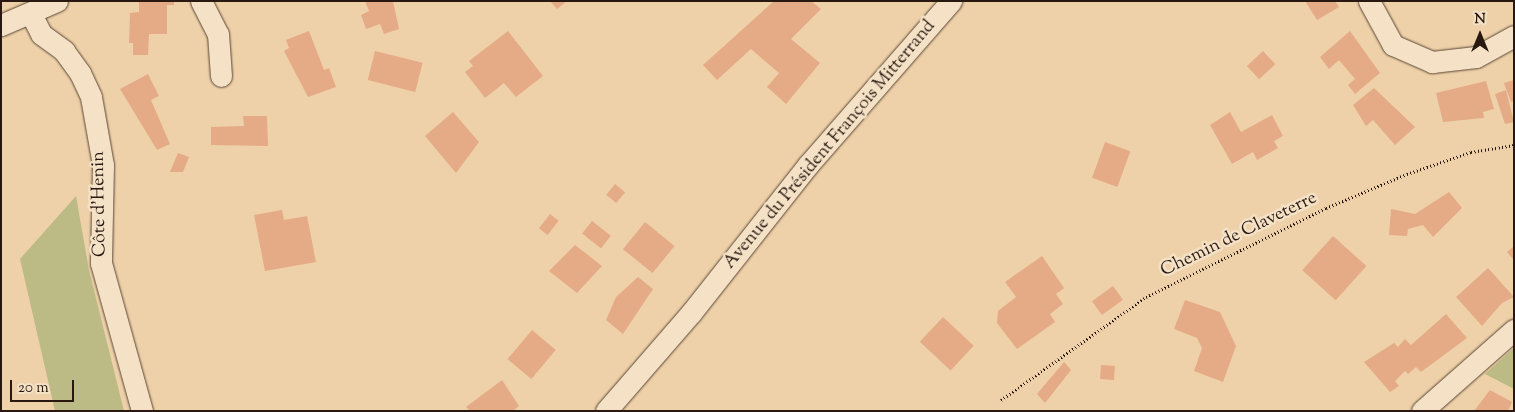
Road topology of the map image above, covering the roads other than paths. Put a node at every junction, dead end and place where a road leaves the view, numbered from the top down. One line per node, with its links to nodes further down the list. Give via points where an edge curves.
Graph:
1 (57, 1): 5 (street)
2 (200, 1): 8 (street, via 218,34)
3 (951, 1): 9 (street, Avenue du Président François Mitterrand, via 808,165)
4 (1368, 1): 7 (street, via 1394,45 1432,62 1476,57)
5 (31, 14): 6 (street); 11 (street, Côte d'Henin, via 41,34 64,51 80,73 90,97 103,165 101,263)
6 (1, 25)
7 (1514, 36)
8 (221, 76)
9 (691, 313): 12 (street, Avenue du Président François Mitterrand); 13 (street, Avenue du Président François Mitterrand)
10 (1514, 330): 14 (street)
11 (142, 411)
12 (606, 411)
13 (624, 411)
14 (1422, 411)

